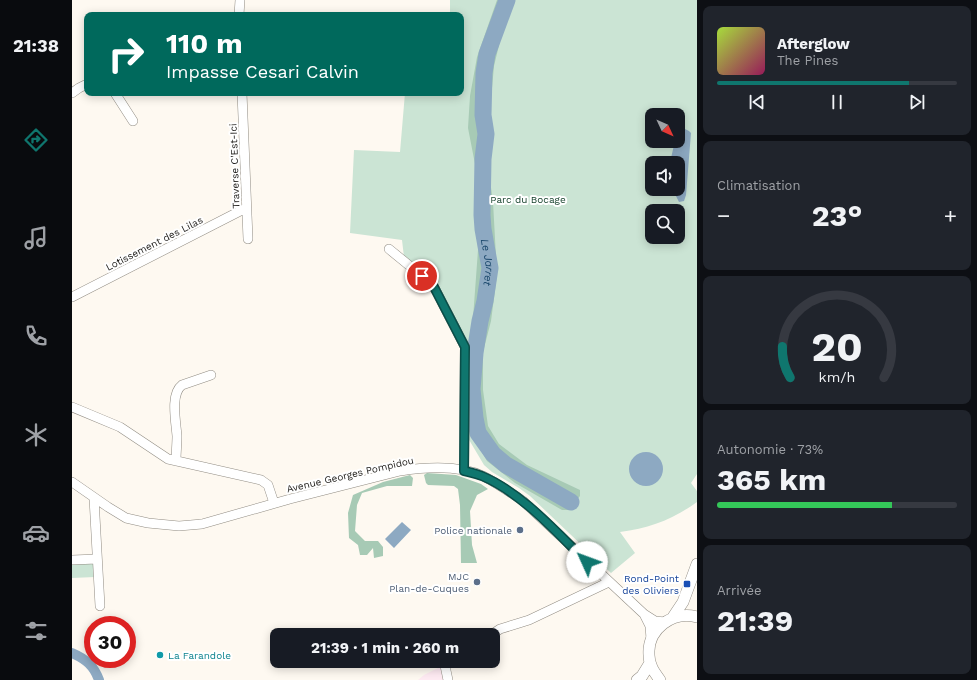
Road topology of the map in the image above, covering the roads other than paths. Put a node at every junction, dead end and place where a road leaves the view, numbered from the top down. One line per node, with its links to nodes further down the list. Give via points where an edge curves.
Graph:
1 (240, 0): 2 (street)
2 (239, 12)
3 (84, 86): 4 (street)
4 (72, 93)
5 (117, 96): 7 (street)
6 (242, 96): 8 (street, Traverse C'Est-Ici)
7 (133, 121)
8 (246, 208): 9 (street, Traverse C'Est-Ici); 11 (street, Lotissement des Lilas)
9 (248, 239)
10 (389, 249): 15 (street, via 434,287 465,347)
11 (72, 297)
12 (211, 375): 14 (street, via 178,388 175,399)
13 (72, 407): 14 (street, via 120,427 168,459)
14 (176, 461): 18 (street, via 261,480 268,485)
15 (464, 471): 18 (street, Avenue Georges Pompidou, via 418,468 400,471); 23 (street, Avenue Georges Pompidou, via 482,476 522,501)
16 (72, 482): 17 (street, Avenue Georges Pompidou)
17 (94, 498): 18 (street, Avenue Georges Pompidou, via 126,518 179,526 202,524); 19 (street)
18 (274, 503)
19 (97, 559): 20 (street); 24 (street)
20 (72, 560)
21 (697, 565): 22 (street); 27 (street, via 683,602)
22 (697, 574)
23 (610, 582): 25 (street, Avenue Georges Pompidou); 28 (street, via 529,620)
24 (100, 606)
25 (644, 614): 27 (street, Avenue Georges Pompidou, via 655,621); 29 (street, Avenue Georges Pompidou, via 650,626)
26 (697, 617): 27 (street, via 689,615)
27 (669, 619): 29 (street, via 657,629)
28 (500, 629)
29 (651, 639): 30 (street)
30 (650, 663): 33 (street); 34 (street)
31 (445, 668): 32 (street)
32 (448, 680)
33 (637, 680)
34 (660, 680)

